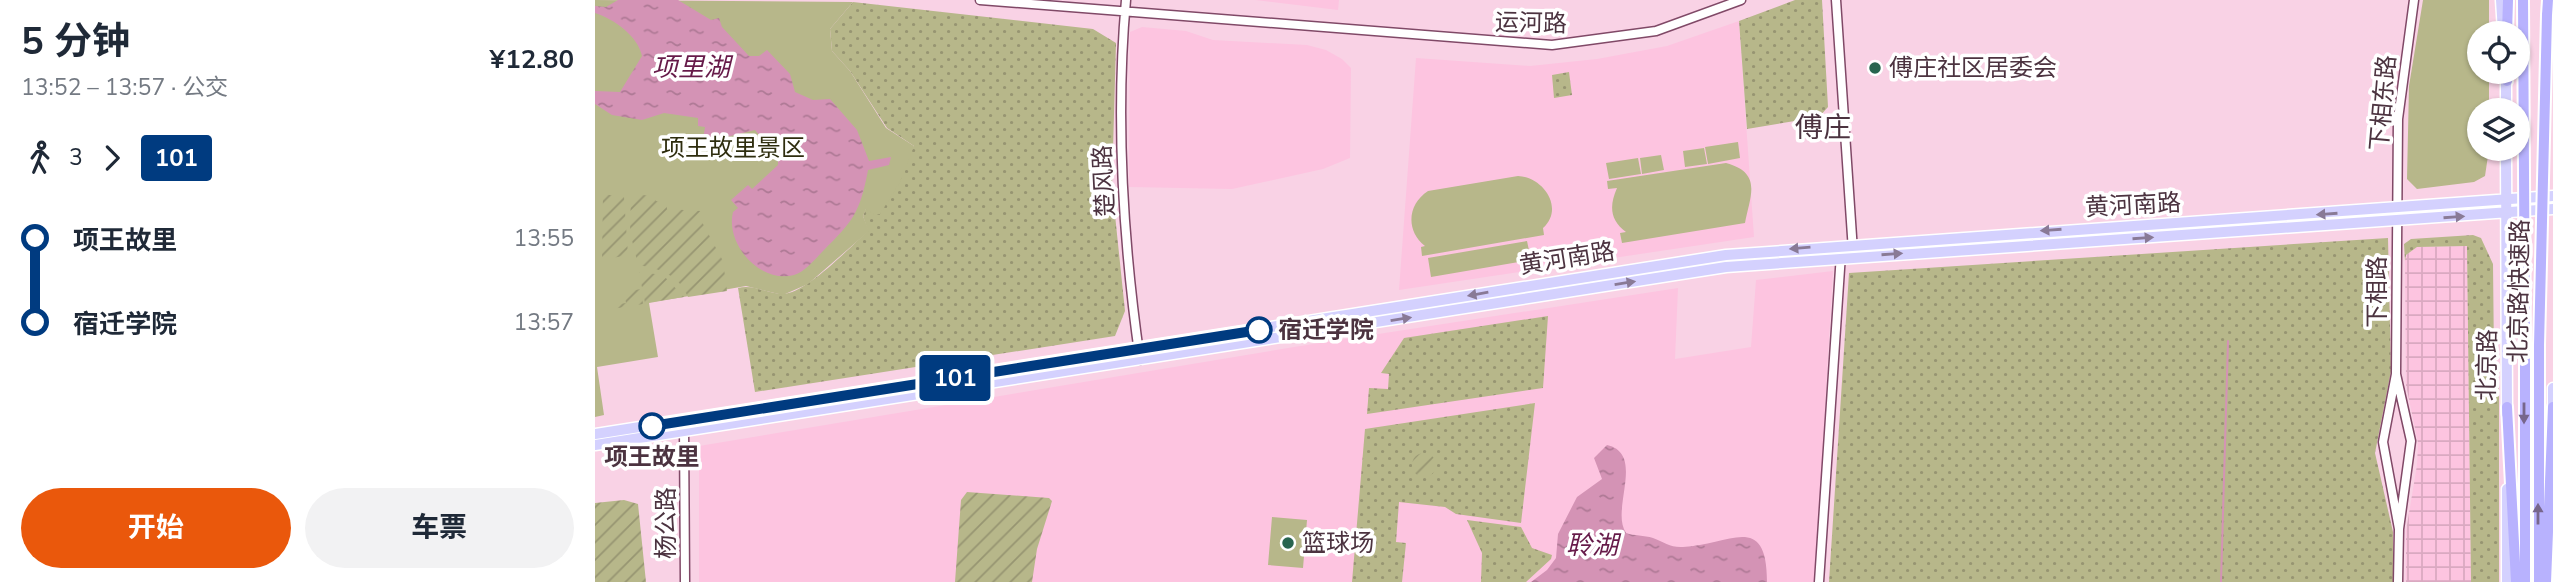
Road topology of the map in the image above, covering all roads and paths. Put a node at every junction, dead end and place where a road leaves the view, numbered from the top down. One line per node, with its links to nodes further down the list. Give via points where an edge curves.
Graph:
1 (980, 0): 10 (street, 运河路)
2 (1126, 0): 10 (street, 楚风路)
3 (1741, 0): 10 (street, 运河路, via 1655,31 1552,44)
4 (1836, 0): 19 (street)
5 (2414, 0): 18 (street, 下相东路, via 2397,119)
6 (2501, 0): 11 (main road)
7 (2508, 0): 12 (highway)
8 (2523, 0): 22 (highway, 北京路, bridge)
9 (2548, 0): 40 (highway, 北京路快速路, one-way to 9, bridge, via 2539,345)
10 (1125, 12): 23 (street, 楚风路, via 1122,181)
11 (2504, 21)
12 (2506, 21)
13 (2506, 161): 15 (main road, 北京路)
14 (2553, 196): 15 (main road, 黄河南路)
15 (2506, 200): 17 (main road, 北京路); 18 (main road, 黄河南路)
16 (2553, 209): 17 (main road, 黄河南路)
17 (2507, 213): 18 (main road, 黄河南路, one-way to 17); 26 (main road, 北京路)
18 (2396, 215): 19 (main road, 黄河南路, one-way to 19); 20 (main road, 黄河南路, one-way to 18); 24 (street, 下相路)
19 (1847, 244): 20 (street); 21 (street); 23 (main road, 黄河南路, one-way to 23, via 1725,255 1567,279)
20 (1853, 257): 21 (main road, 黄河南路)
21 (1840, 258): 23 (main road, 黄河南路, one-way to 21, via 1726,267); 35 (street)
22 (2525, 345): 39 (highway, 北京路快速路, one-way to 39)
23 (1139, 355): 28 (main road, 黄河南路); 29 (main road, 黄河南路)
24 (2396, 374): 33 (street, 下相路, via 2411,441); 33 (street, 下相路, via 2383,450)
25 (2553, 388): 27 (main road)
26 (2507, 407): 37 (main road, 北京路); 38 (highway)
27 (2553, 407): 31 (main road); 41 (highway)
28 (684, 421): 29 (street, 杨公路); 30 (main road, 黄河南路)
29 (684, 433): 32 (main road, 黄河南路); 34 (street, 杨公路)
30 (595, 434)
31 (2553, 443)
32 (595, 445)
33 (2399, 529): 36 (street, 下相路)
34 (685, 582)
35 (1819, 582)
36 (2398, 582)
37 (2507, 582)
38 (2516, 582)
39 (2525, 582)
40 (2539, 582)
41 (2546, 582)

